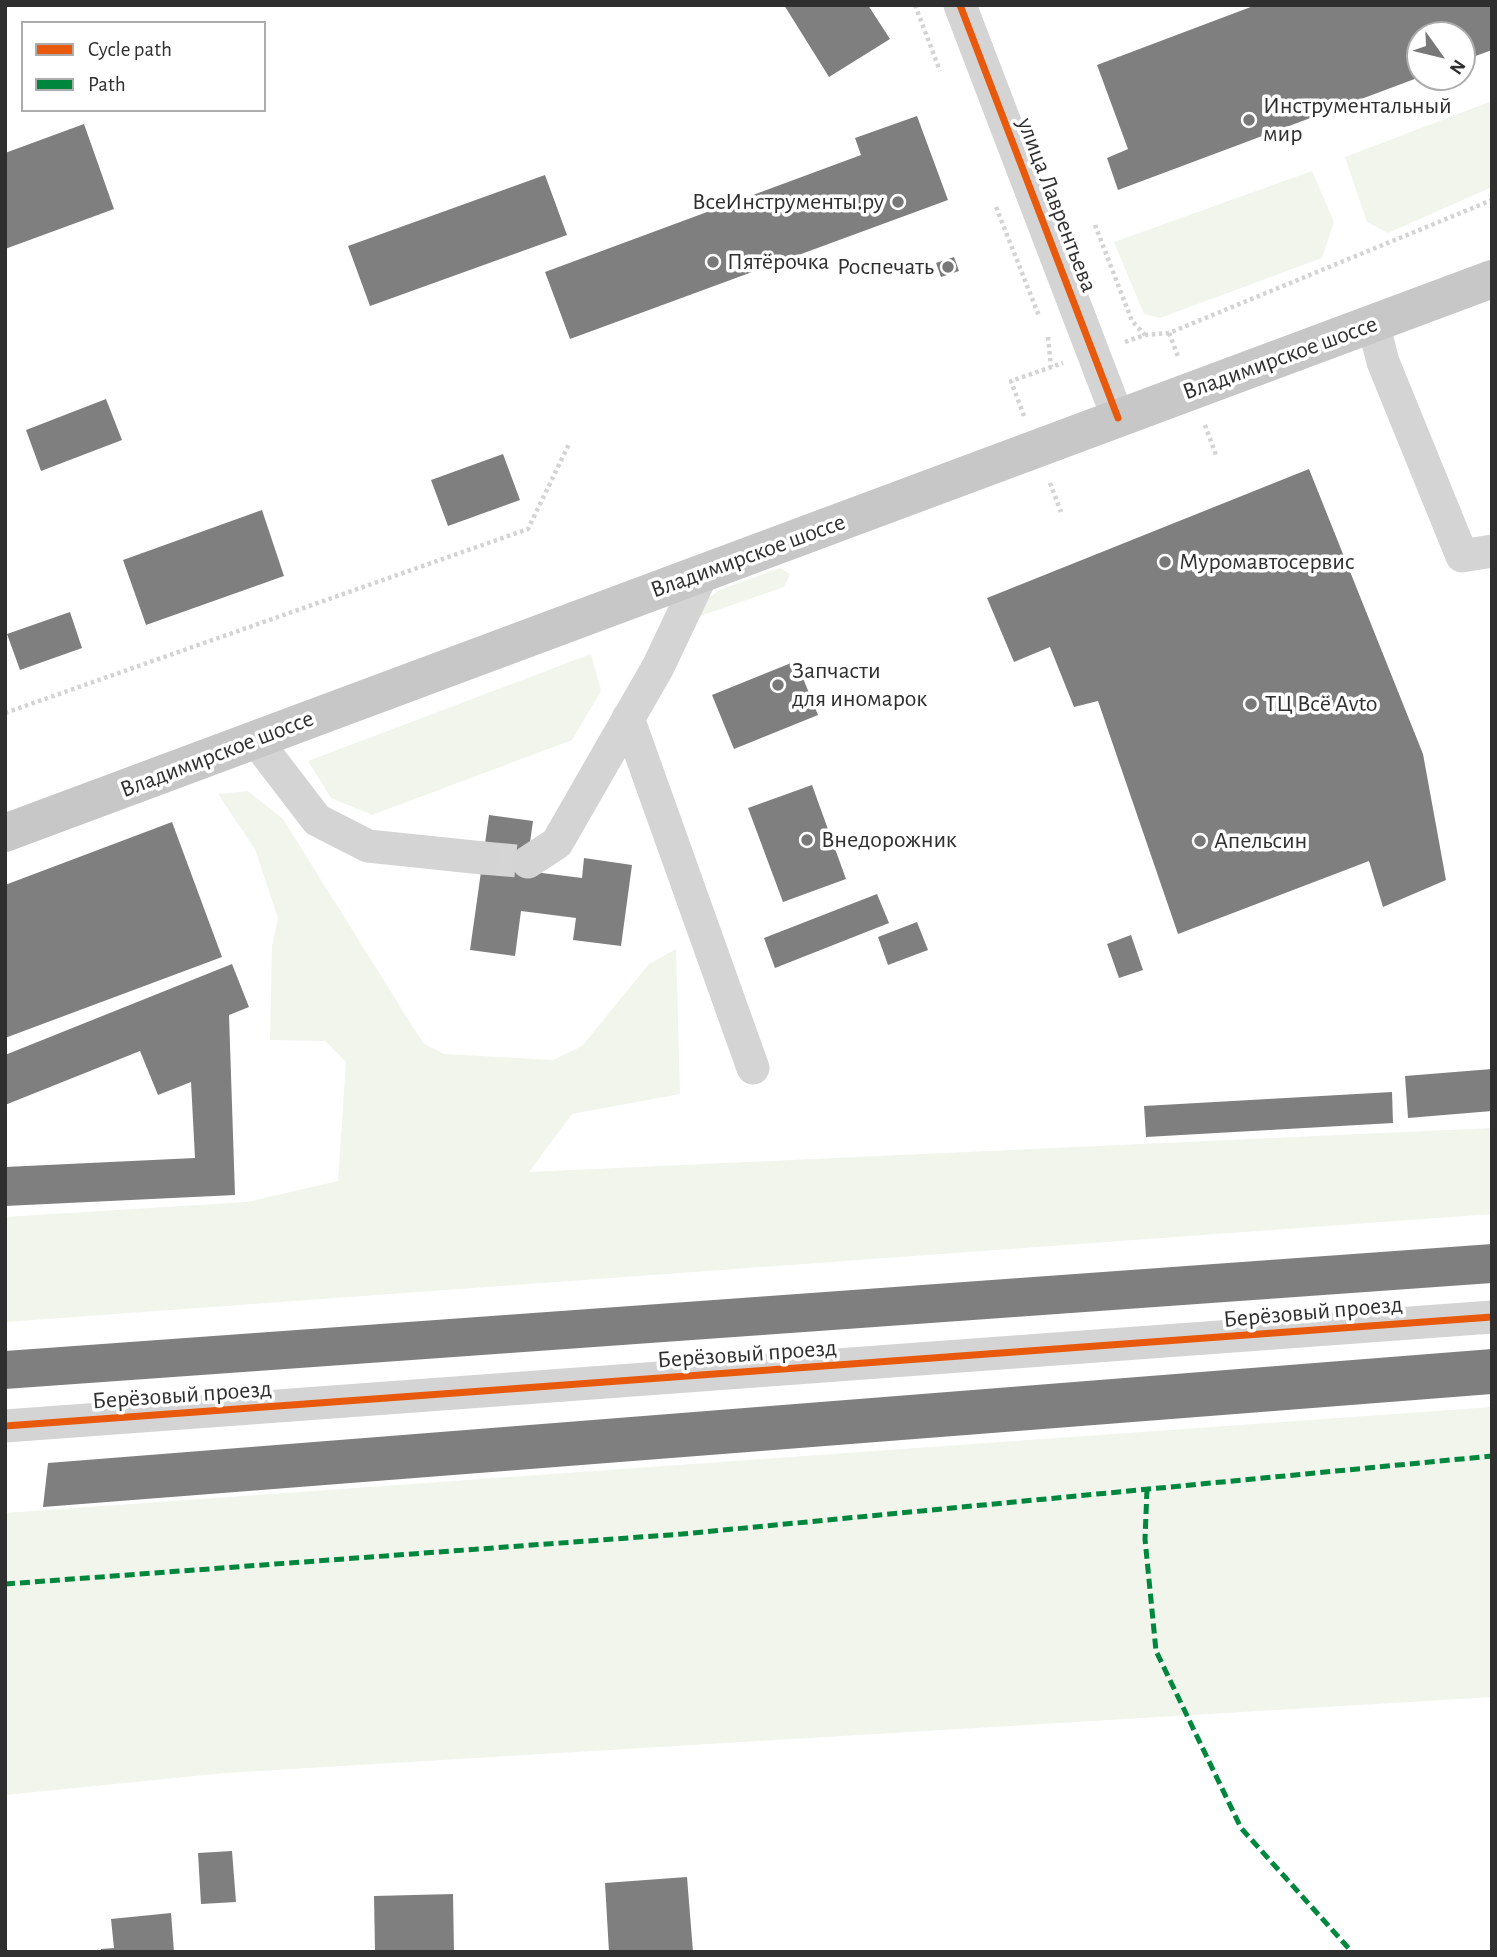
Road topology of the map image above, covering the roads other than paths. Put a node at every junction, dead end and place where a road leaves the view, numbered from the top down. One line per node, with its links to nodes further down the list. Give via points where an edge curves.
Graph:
1 (960, 5): 4 (street, улица Лаврентьева)
2 (1492, 279): 3 (main road, Владимирское шоссе)
3 (1373, 323): 4 (main road, Владимирское шоссе); 5 (street, via 1384,362 1462,556)
4 (1118, 418): 6 (main road, Владимирское шоссе)
5 (1492, 551)
6 (704, 572): 7 (street); 8 (main road, Владимирское шоссе)
7 (628, 718): 11 (street, via 557,844); 12 (street)
8 (255, 739): 9 (main road, Владимирское шоссе); 10 (street, via 317,820 368,846)
9 (5, 833)
10 (483, 858)
11 (528, 862)
12 (753, 1068)
13 (1492, 1317): 14 (street, Берёзовый проезд)
14 (5, 1426)

